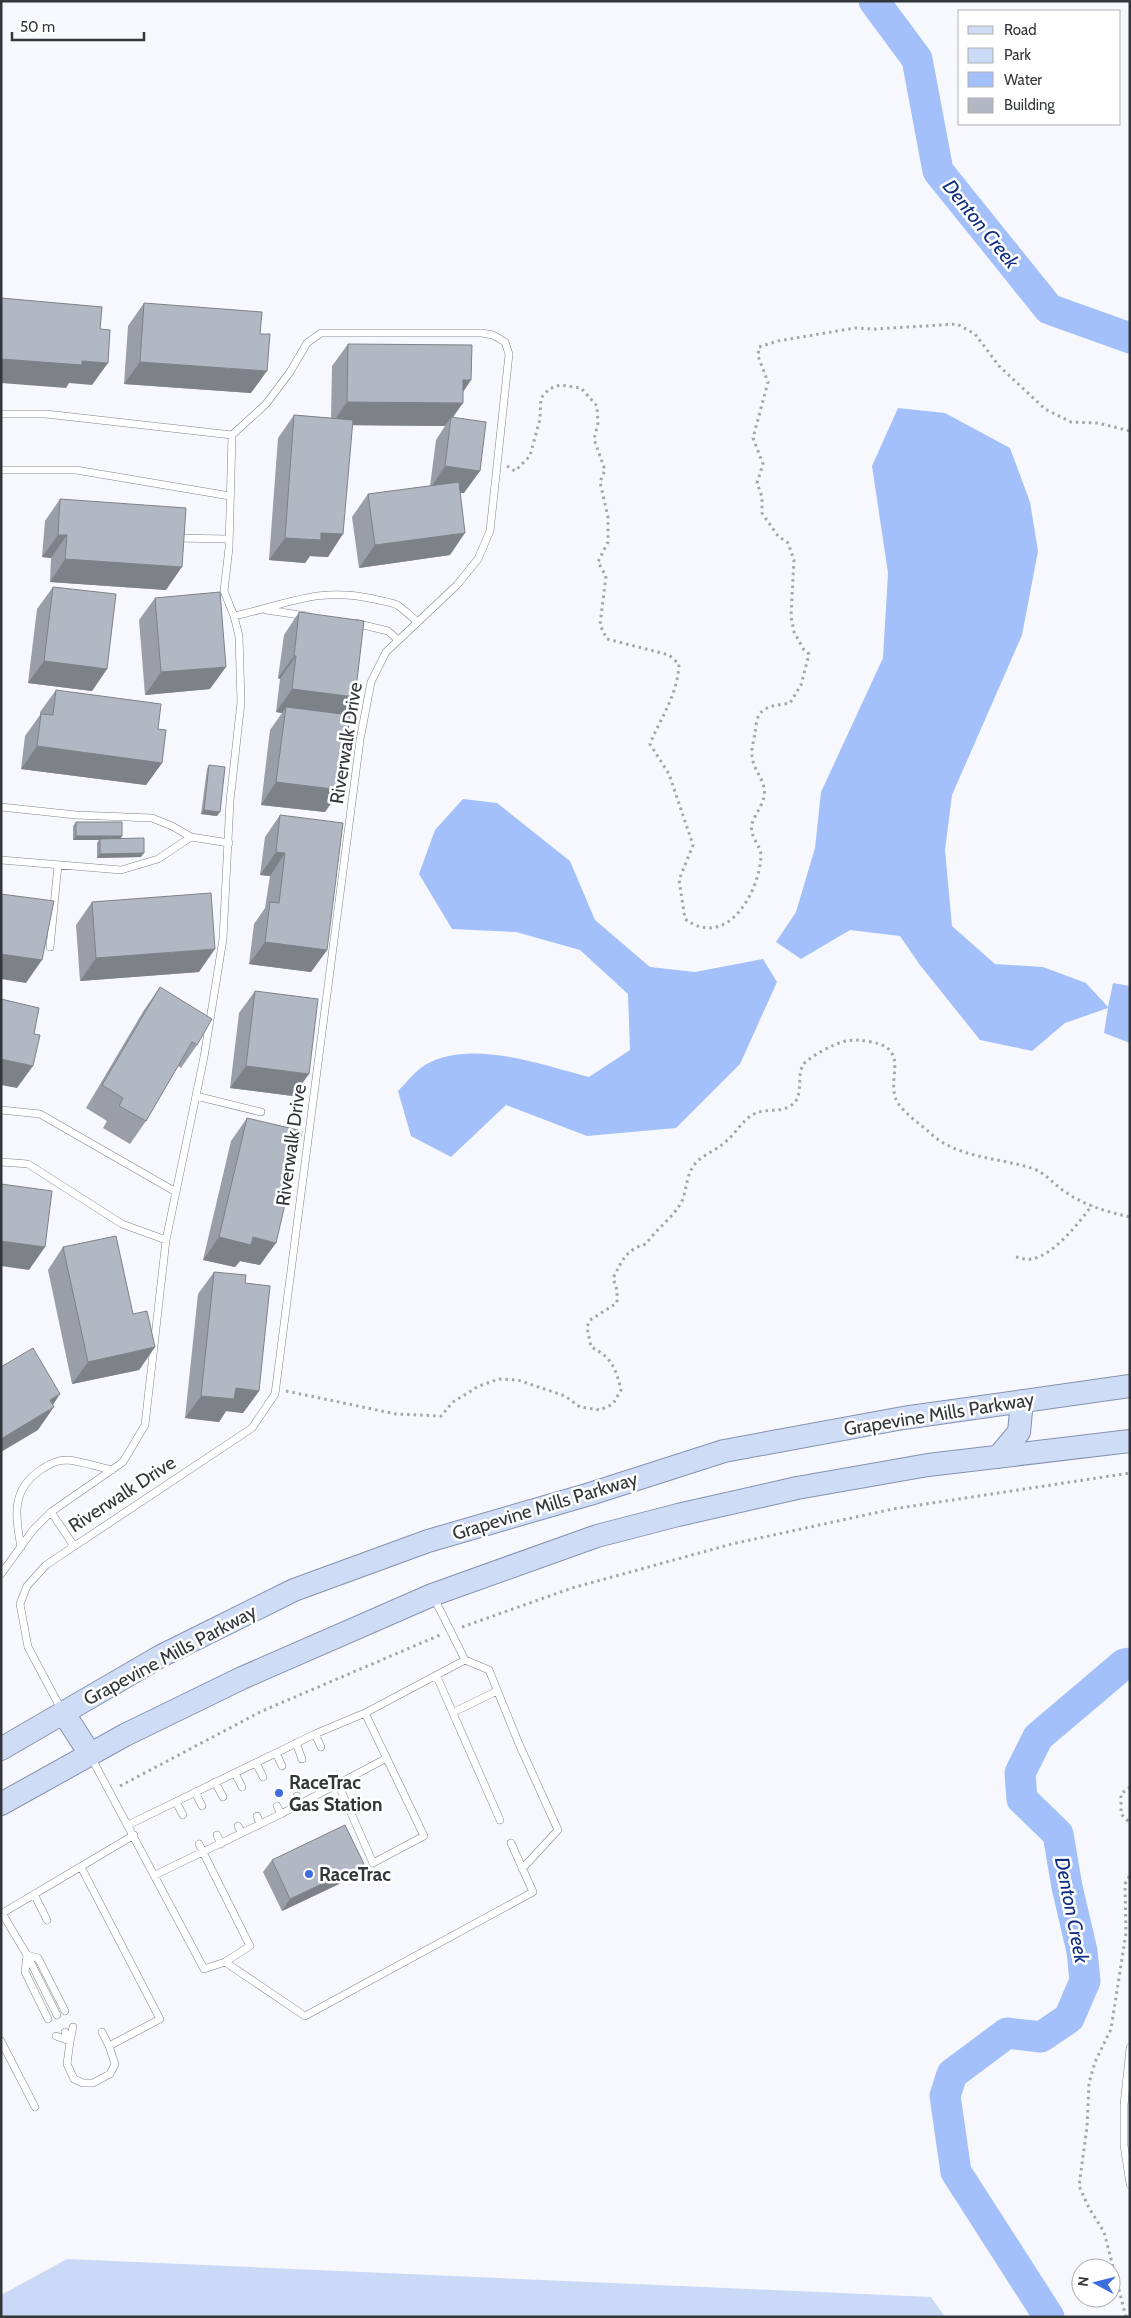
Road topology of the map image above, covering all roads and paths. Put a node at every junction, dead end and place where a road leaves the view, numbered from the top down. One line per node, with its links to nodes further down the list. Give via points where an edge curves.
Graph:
1 (1, 414): 3 (lane, via 46,414)
2 (1130, 430): 4 (path, via 1098,423 1071,422 1045,409 999,366 975,334 957,324 855,328 760,347 758,356 768,382 753,438 763,464 757,483 762,497 762,513 778,536 788,544 794,560 790,616 794,632 809,654 801,685 790,704 765,709 758,716 752,756 764,789 752,825 752,836 761,853 760,866 751,892 736,917 715,929 693,925 685,919 679,880 693,845 669,774 650,744 672,701 679,664 669,655 607,639 600,625 606,576 598,562 608,542 608,517 600,482 605,470 594,440 597,406 581,388 560,385 549,389 541,398 540,419 530,456 516,470)
3 (232, 436): 4 (lane, Riverwalk Drive, via 266,404 307,344 321,333 493,335 505,342 509,354); 6 (lane)
4 (496, 461): 13 (lane, Riverwalk Drive, via 490,531 478,559 458,585)
5 (1, 470): 6 (lane, via 76,470)
6 (230, 496): 8 (lane)
7 (174, 538): 8 (lane)
8 (229, 539): 10 (lane, via 224,591)
9 (265, 610): 10 (lane); 11 (lane); 13 (lane, via 301,598 330,594 397,605)
10 (234, 616): 17 (lane, via 239,636 241,702 230,801)
11 (316, 617)
12 (345, 622): 14 (lane, via 388,631)
13 (418, 622): 14 (lane, Riverwalk Drive)
14 (398, 640): 31 (lane, Riverwalk Drive, via 386,652 371,682 360,740)
15 (1, 807): 16 (lane, via 76,815 152,818)
16 (190, 837): 17 (lane); 19 (lane, via 158,859 121,870)
17 (229, 843): 21 (lane, via 223,939)
18 (1, 860): 19 (lane)
19 (58, 865): 20 (lane)
20 (50, 947)
21 (196, 1096): 23 (lane); 25 (lane)
22 (1, 1110): 25 (lane, via 40,1114)
23 (260, 1112)
24 (1, 1162): 28 (lane, via 28,1164 122,1224)
25 (176, 1192): 28 (lane)
26 (1092, 1206): 27 (path); 29 (path, via 1041,1257 1030,1260); 31 (path, via 1066,1193 1036,1170 954,1149 937,1140 898,1103 894,1088 895,1061 889,1049 877,1043 856,1040 840,1042 804,1063 798,1098 791,1106 754,1113 724,1143 693,1166 682,1201 646,1244 633,1248 626,1255 613,1278 617,1303 590,1320 587,1327 591,1347 606,1354 617,1373 621,1390 613,1404 600,1410 580,1407 565,1396 518,1380 499,1379 479,1386 453,1402 442,1416 396,1414)
27 (1130, 1217)
28 (166, 1240): 35 (lane, via 145,1425 123,1462)
29 (1016, 1257)
30 (1130, 1386): 32 (main road, Grapevine Mills Parkway)
31 (276, 1389): 38 (lane, Riverwalk Drive, via 252,1428)
32 (1022, 1401): 34 (main road, via 1019,1432); 46 (main road, Grapevine Mills Parkway, via 903,1418 724,1451 428,1541 294,1590 161,1656)
33 (1130, 1442): 34 (main road)
34 (998, 1457): 41 (main road, via 928,1465 816,1485 678,1515 597,1536)
35 (112, 1470): 37 (lane); 39 (lane, via 66,1460 50,1463 31,1476 18,1496 16,1517)
36 (1130, 1473): 42 (path, via 893,1509 732,1544 572,1588)
37 (51, 1512): 38 (lane); 39 (lane)
38 (74, 1546): 46 (lane, Riverwalk Drive, via 46,1565 27,1586 20,1604 28,1647)
39 (21, 1547): 40 (lane)
40 (1, 1574)
41 (432, 1596): 42 (lane); 54 (main road, via 242,1678)
42 (448, 1631): 43 (lane); 66 (path, via 262,1712)
43 (465, 1660): 44 (lane); 45 (lane, via 489,1670)
44 (437, 1676): 47 (lane); 48 (lane)
45 (497, 1691): 47 (lane); 89 (lane, via 558,1830)
46 (63, 1712): 52 (main road, Grapevine Mills Parkway); 54 (main road)
47 (454, 1712): 76 (lane)
48 (365, 1713): 49 (lane); 56 (lane)
49 (315, 1734): 50 (lane); 51 (lane)
50 (296, 1743): 53 (lane); 55 (lane)
51 (321, 1748)
52 (1, 1749)
53 (276, 1753): 57 (lane); 58 (lane)
54 (90, 1754): 66 (lane); 70 (main road)
55 (302, 1759)
56 (386, 1759): 63 (lane); 63 (lane, via 424,1836 373,1862)
57 (256, 1763): 59 (lane); 60 (lane)
58 (282, 1766)
59 (235, 1773): 62 (lane); 64 (lane)
60 (263, 1777)
61 (335, 1777): 63 (lane)
62 (215, 1782): 67 (lane); 68 (lane)
63 (340, 1784): 73 (lane, via 299,1800)
64 (242, 1787)
65 (1130, 1787): 77 (path, via 1121,1794 1121,1814)
66 (110, 1792): 79 (lane)
67 (195, 1792): 69 (lane); 71 (lane)
68 (223, 1797)
69 (176, 1802): 74 (lane); 79 (lane)
70 (1, 1804)
71 (202, 1806)
72 (277, 1806): 73 (lane)
73 (281, 1814): 78 (lane)
74 (183, 1815)
75 (256, 1816): 78 (lane)
76 (500, 1820)
77 (1130, 1823)
78 (260, 1824): 81 (lane)
79 (128, 1825): 82 (lane)
80 (238, 1826): 81 (lane)
81 (242, 1833): 85 (lane)
82 (134, 1835): 88 (lane); 90 (lane)
83 (216, 1835): 85 (lane)
84 (199, 1844): 87 (lane)
85 (221, 1844): 87 (lane)
86 (510, 1844): 89 (lane)
87 (203, 1853): 90 (lane); 96 (lane, via 250,1946)
88 (81, 1867): 92 (lane); 106 (lane, via 160,2019)
89 (522, 1869): 96 (lane, via 533,1892 305,2016)
90 (155, 1875): 96 (lane, via 204,1969)
91 (1130, 1875): 110 (path, via 1125,1884 1126,1933 1111,2029 1089,2083 1079,2186 1104,2232)
92 (34, 1894): 93 (lane); 94 (lane)
93 (2, 1914): 95 (lane)
94 (48, 1920)
95 (27, 1955): 97 (lane, via 38,1958); 98 (lane); 99 (lane, via 24,1972)
96 (225, 1962)
97 (65, 2011)
98 (57, 2015)
99 (48, 2019)
100 (73, 2027): 105 (lane)
101 (65, 2032): 105 (lane)
102 (102, 2032): 106 (lane)
103 (56, 2036): 105 (lane)
104 (1, 2040): 108 (lane)
105 (70, 2041): 106 (lane, via 67,2064 74,2079 83,2083 93,2083 110,2074 115,2064)
106 (110, 2046)
107 (1130, 2048): 109 (lane, via 1124,2145)
108 (35, 2107)
109 (1130, 2184)
110 (1126, 2317)

